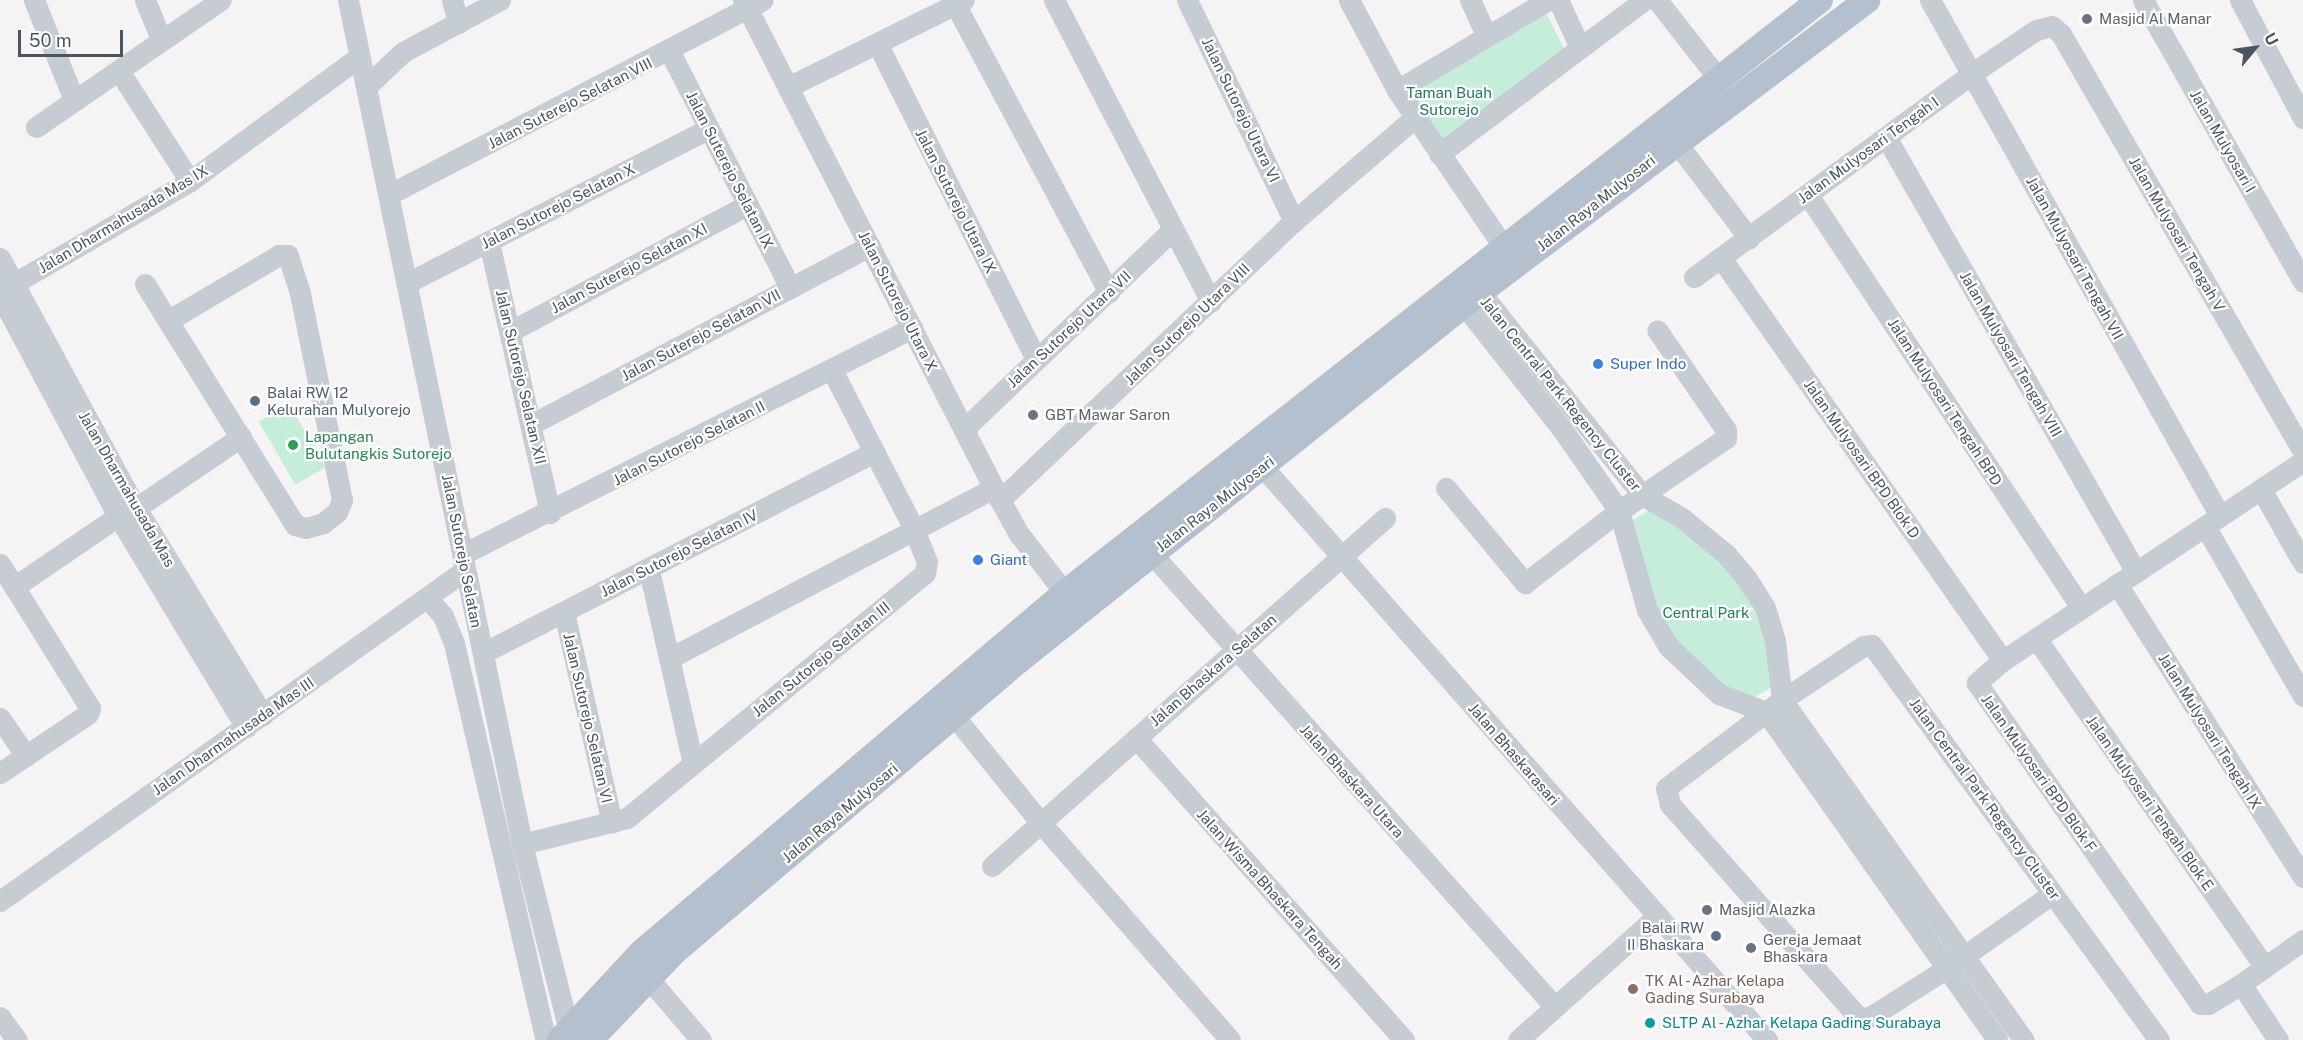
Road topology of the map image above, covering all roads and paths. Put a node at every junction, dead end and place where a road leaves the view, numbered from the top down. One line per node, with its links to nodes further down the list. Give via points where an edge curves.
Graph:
1 (34, 0): 37 (street)
2 (145, 0): 25 (street)
3 (221, 0): 25 (street)
4 (348, 0): 30 (street, Jalan Sutorejo Selatan)
5 (452, 0): 22 (street)
6 (500, 0): 22 (street)
7 (1054, 0): 51 (street)
8 (1187, 0): 50 (street, Jalan Sutorejo Utara VI)
9 (1349, 0): 36 (street)
10 (1470, 0): 24 (street)
11 (1548, 0): 24 (street)
12 (1558, 0): 27 (street)
13 (1644, 0): 27 (street)
14 (1657, 0): 33 (street)
15 (1820, 0): 33 (main road, Jalan Raya Mulyosari)
16 (1866, 0): 38 (main road, Jalan Raya Mulyosari)
17 (1930, 0): 32 (street, Jalan Mulyosari Tengah VII)
18 (2143, 0): 59 (street, Jalan Mulyosari I)
19 (2240, 0): 40 (street)
20 (960, 2): 26 (street); 64 (street)
21 (751, 3): 29 (street, Jalan Suterejo Selatan VIII); 35 (street, Jalan Sutorejo Utara X)
22 (458, 23): 28 (street)
23 (2044, 27): 32 (street, Jalan Mulyosari Tengah I); 78 (street, Jalan Mulyosari Tengah V, via 2052,26 2061,34)
24 (1486, 35): 36 (street)
25 (161, 39): 31 (street)
26 (877, 43): 35 (street); 71 (street, Jalan Sutorejo Utara IX)
27 (1580, 45): 45 (street)
28 (403, 52): 30 (street); 34 (street)
29 (670, 52): 42 (street, Jalan Suterejo Selatan IX); 47 (street, Jalan Suterejo Selatan VIII)
30 (359, 57): 34 (street, Jalan Sutorejo Selatan); 46 (street, Jalan Dharmahusada Mas IX)
31 (119, 71): 37 (street); 46 (street)
32 (1971, 74): 43 (street, Jalan Mulyosari Tengah I); 91 (street, Jalan Mulyosari Tengah VII)
33 (1718, 78): 38 (main road, Jalan Raya Mulyosari)
34 (366, 87): 47 (street, Jalan Sutorejo Selatan)
35 (788, 87): 54 (street, Jalan Sutorejo Utara X)
36 (1397, 90): 39 (street)
37 (74, 100): 41 (street)
38 (1700, 109): 44 (main road, Jalan Raya Mulyosari); 55 (main road, Jalan Raya Mulyosari)
39 (1414, 118): 45 (street); 50 (street, Jalan Sutorejo Utara VIII)
40 (2303, 118)
41 (36, 127)
42 (708, 129): 49 (street, Jalan Suterejo Selatan IX); 53 (street, Jalan Sutorejo Selatan X)
43 (1886, 137): 48 (street, Jalan Mulyosari Tengah I); 99 (street, Jalan Mulyosari Tengah VIII)
44 (1676, 141): 52 (street); 65 (main road, Jalan Raya Mulyosari)
45 (1439, 154): 55 (street)
46 (190, 182): 63 (street, Jalan Dharmahusada Mas IX)
47 (390, 194): 60 (street, Jalan Sutorejo Selatan)
48 (1808, 195): 52 (street, Jalan Mulyosari Tengah I); 104 (street, Jalan Mulyosari Tengah BPD)
49 (747, 205): 62 (street, Jalan Suterejo Selatan IX); 70 (street, Jalan Suterejo Selatan XI)
50 (1294, 221): 66 (street, Jalan Sutorejo Utara VIII)
51 (1173, 229): 64 (street, Jalan Sutorejo Utara VII); 66 (street)
52 (1749, 238): 57 (street, Jalan Mulyosari Tengah I)
53 (489, 242): 60 (street, Jalan Sutorejo Selatan X); 70 (street, Jalan Sutorejo Selatan XII)
54 (870, 246): 62 (street, Jalan Suterejo Selatan VII); 68 (street, Jalan Sutorejo Utara X)
55 (1505, 249): 88 (main road, Jalan Raya Mulyosari)
56 (0, 258): 63 (street, Jalan Dharmahusada Mas)
57 (1721, 258): 58 (street, Jalan Mulyosari Tengah I); 110 (street, Jalan Mulyosari BPD Blok D)
58 (1694, 277)
59 (2303, 282)
60 (407, 283): 95 (street, Jalan Sutorejo Selatan)
61 (145, 284): 67 (street)
62 (790, 288): 74 (street, Jalan Suterejo Selatan VII)
63 (4, 291): 87 (street, Jalan Dharmahusada Mas)
64 (1109, 293): 71 (street, Jalan Sutorejo Utara VII)
65 (1472, 299): 73 (street, Jalan Central Park Regency Cluster); 76 (street, Jalan Central Park Regency Cluster); 81 (main road, Jalan Raya Mulyosari)
66 (1211, 302): 84 (street, Jalan Sutorejo Utara VIII)
67 (169, 320): 77 (street); 77 (street, via 279,255 288,255 293,262 342,500 337,512 306,528 295,525)
68 (912, 328): 72 (street, Jalan Sutorejo Selatan II); 75 (street, Jalan Sutorejo Utara X)
69 (1657, 330): 85 (street, Jalan Central Park Regency Cluster, via 1727,436)
70 (511, 331): 74 (street, Jalan Sutorejo Selatan XII)
71 (1036, 359): 75 (street, Jalan Sutorejo Utara VII)
72 (832, 370): 79 (street, Jalan Sutorejo Selatan III); 89 (street, Jalan Sutorejo Selatan II)
73 (1579, 416): 76 (street); 85 (street, Jalan Central Park Regency Cluster)
74 (532, 424): 89 (street, Jalan Sutorejo Selatan XII)
75 (964, 429): 84 (street, Jalan Sutorejo Utara X)
76 (1562, 429): 86 (street, Jalan Central Park Regency Cluster)
77 (241, 437): 87 (street)
78 (2303, 451)
79 (874, 452): 92 (street, Jalan Sutorejo Selatan III); 98 (street, Jalan Sutorejo Selatan IV)
80 (2303, 461): 83 (street, Jalan Mulyosari BPD Blok F)
81 (1262, 466): 88 (main road, Jalan Raya Mulyosari); 94 (street, Jalan Bhaskarasari)
82 (1446, 488): 86 (street, Jalan Central Park Regency Cluster, via 1523,583 1532,581)
83 (2261, 489): 91 (street, Jalan Mulyosari BPD Blok F); 96 (street)
84 (997, 494): 92 (street, Jalan Sutorejo Utara VIII); 102 (street, Jalan Sutorejo Utara X, via 1019,534)
85 (1642, 495): 86 (street, Jalan Central Park Regency Cluster); 112 (street, Jalan Central Park Regency Cluster, via 1682,518 1727,555 1748,579 1765,608 1775,641)
86 (1619, 511): 112 (street, Jalan Central Park Regency Cluster, via 1647,610 1668,646 1719,694)
87 (127, 512): 101 (street); 115 (street, Jalan Dharmahusada Mas)
88 (1187, 512): 93 (main road, Jalan Raya Mulyosari); 102 (main road, Jalan Raya Mulyosari)
89 (550, 513): 95 (street, Jalan Sutorejo Selatan II)
90 (1385, 518): 94 (street, Jalan Bhaskara Selatan)
91 (2213, 521): 99 (street, Jalan Mulyosari BPD Blok F); 111 (street, Jalan Mulyosari Tengah VII)
92 (914, 530): 109 (street, Jalan Sutorejo Utara VIII); 119 (street, Jalan Sutorejo Selatan III, via 927,562 925,573)
93 (1152, 554): 107 (street, Jalan Bhaskara Utara); 113 (main road, Jalan Raya Mulyosari)
94 (1340, 557): 107 (street, Jalan Bhaskara Selatan); 129 (street, Jalan Bhaskarasari)
95 (464, 562): 103 (street, Jalan Dharmahusada Mas III); 108 (street, Jalan Sutorejo Selatan)
96 (2303, 563)
97 (0, 564): 101 (street)
98 (648, 570): 105 (street, Jalan Sutorejo Selatan IV); 109 (street)
99 (2136, 572): 100 (street, Jalan Mulyosari BPD Blok F)
100 (2117, 584): 104 (street, Jalan Mulyosari BPD Blok F); 126 (street, Jalan Mulyosari Tengah IX)
101 (14, 586): 118 (street, via 90,708 88,714)
102 (1065, 593): 117 (main road, Jalan Raya Mulyosari)
103 (427, 598): 115 (street, Jalan Dharmahusada Mas III); 138 (street, via 443,616 454,643)
104 (2081, 608): 106 (street, Jalan Mulyosari BPD Blok F)
105 (564, 612): 108 (street, Jalan Sutorejo Selatan IV); 123 (street, Jalan Sutorejo Selatan VI)
106 (2036, 638): 110 (street, Jalan Mulyosari BPD Blok F); 132 (street, Jalan Mulyosari Tengah Blok E)
107 (1235, 651): 116 (street, Jalan Bhaskara Selatan); 136 (street, Jalan Bhaskara Utara)
108 (483, 653): 124 (street, Jalan Sutorejo Selatan)
109 (670, 658): 119 (street)
110 (2003, 660): 135 (street, Jalan Mulyosari BPD Blok F, via 1977,684 2198,1002 2208,1004)
111 (2303, 696)
112 (1774, 706): 127 (street, Jalan Central Park Regency Cluster, via 1863,646 1874,647); 131 (street, Jalan Central Park Regency Cluster); 133 (street, Jalan Central Park Regency Cluster); 133 (street, Jalan Central Park Regency Cluster, via 1672,780 1665,793 1670,804 1857,1018 1870,1017)
113 (955, 717): 117 (main road, Jalan Raya Mulyosari); 122 (street)
114 (0, 718): 118 (street)
115 (255, 721): 128 (street, Jalan Dharmahusada Mas III)
116 (1136, 738): 122 (street, Jalan Bhaskara Selatan); 142 (street, Jalan Wisma Bhaskara Tengah)
117 (892, 755): 121 (main road, Jalan Raya Mulyosari)
118 (26, 756): 120 (street)
119 (693, 763): 123 (street, Jalan Sutorejo Selatan III, via 627,818)
120 (0, 773)
121 (866, 776): 134 (main road, Jalan Raya Mulyosari); 138 (main road, Jalan Raya Mulyosari, via 642,952)
122 (1040, 822): 125 (street, Jalan Bhaskara Selatan); 141 (street)
123 (612, 823): 124 (street, Jalan Sutorejo Selatan III)
124 (522, 844): 138 (street, Jalan Sutorejo Selatan)
125 (992, 866)
126 (2303, 877)
127 (2052, 894): 131 (street); 147 (street, Jalan Central Park Regency Cluster)
128 (0, 901)
129 (1657, 916): 136 (street); 144 (street, Jalan Bhaskarasari)
130 (2303, 941): 132 (street)
131 (1965, 956): 133 (street); 146 (street, Jalan Central Park Regency Cluster)
132 (2265, 967): 135 (street)
133 (1947, 968): 145 (street, Jalan Central Park Regency Cluster)
134 (648, 980): 138 (main road, Jalan Raya Mulyosari); 140 (street)
135 (2241, 984): 148 (street)
136 (1554, 1006): 143 (street)
137 (0, 1017): 139 (street)
138 (566, 1038)
139 (17, 1040)
140 (701, 1040)
141 (1230, 1040)
142 (1404, 1040)
143 (1518, 1040)
144 (1767, 1040)
145 (1997, 1040)
146 (2024, 1040)
147 (2159, 1040)
148 (2278, 1040)

